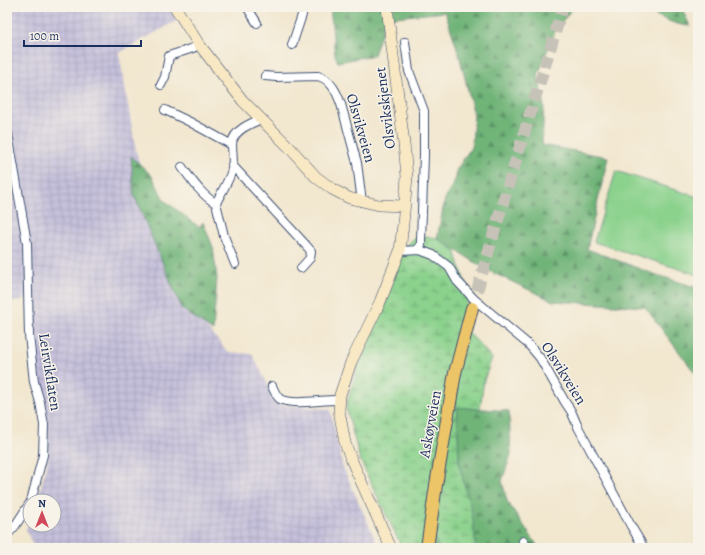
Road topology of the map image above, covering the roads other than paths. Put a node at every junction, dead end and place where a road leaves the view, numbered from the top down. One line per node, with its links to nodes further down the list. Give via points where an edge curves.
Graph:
1 (176, 7): 7 (main road)
2 (247, 7): 5 (street)
3 (302, 7): 8 (street, via 302,15)
4 (387, 7): 19 (main road, Olsvikskjenet, via 407,177)
5 (257, 23)
6 (405, 42): 20 (street, via 409,72 424,111 421,245)
7 (199, 44): 10 (street, via 169,56); 12 (main road, via 243,101)
8 (292, 45)
9 (265, 76): 17 (street, Olsvikveien, via 318,76 329,82 338,96 346,119 358,163)
10 (161, 84)
11 (166, 110): 14 (street)
12 (262, 119): 14 (street, via 240,130); 17 (main road, via 316,177 332,189)
13 (7, 128): 27 (street, Leirvikflaten, via 27,243 29,335 34,382 44,424 43,455)
14 (232, 146): 15 (street)
15 (232, 165): 18 (street); 23 (street, via 311,251 310,258)
16 (182, 167): 18 (street, via 212,202)
17 (362, 202): 19 (main road)
18 (216, 203): 22 (street, via 224,236)
19 (404, 206): 21 (main road)
20 (417, 250): 21 (street, Olsvikveien); 32 (street, Olsvikveien, via 433,255 449,267 457,281 474,299 520,337 540,358 571,410)
21 (400, 251): 26 (main road, via 380,302 351,362)
22 (235, 264)
23 (301, 268)
24 (472, 308): 31 (main road, Askøyveien, via 455,373)
25 (272, 386): 26 (street, via 280,399)
26 (340, 400): 30 (main road, via 339,410 345,443)
27 (32, 493)
28 (22, 515): 29 (street, Leirvikflaten)
29 (7, 535)
30 (391, 548)
31 (427, 548)
32 (644, 548)

